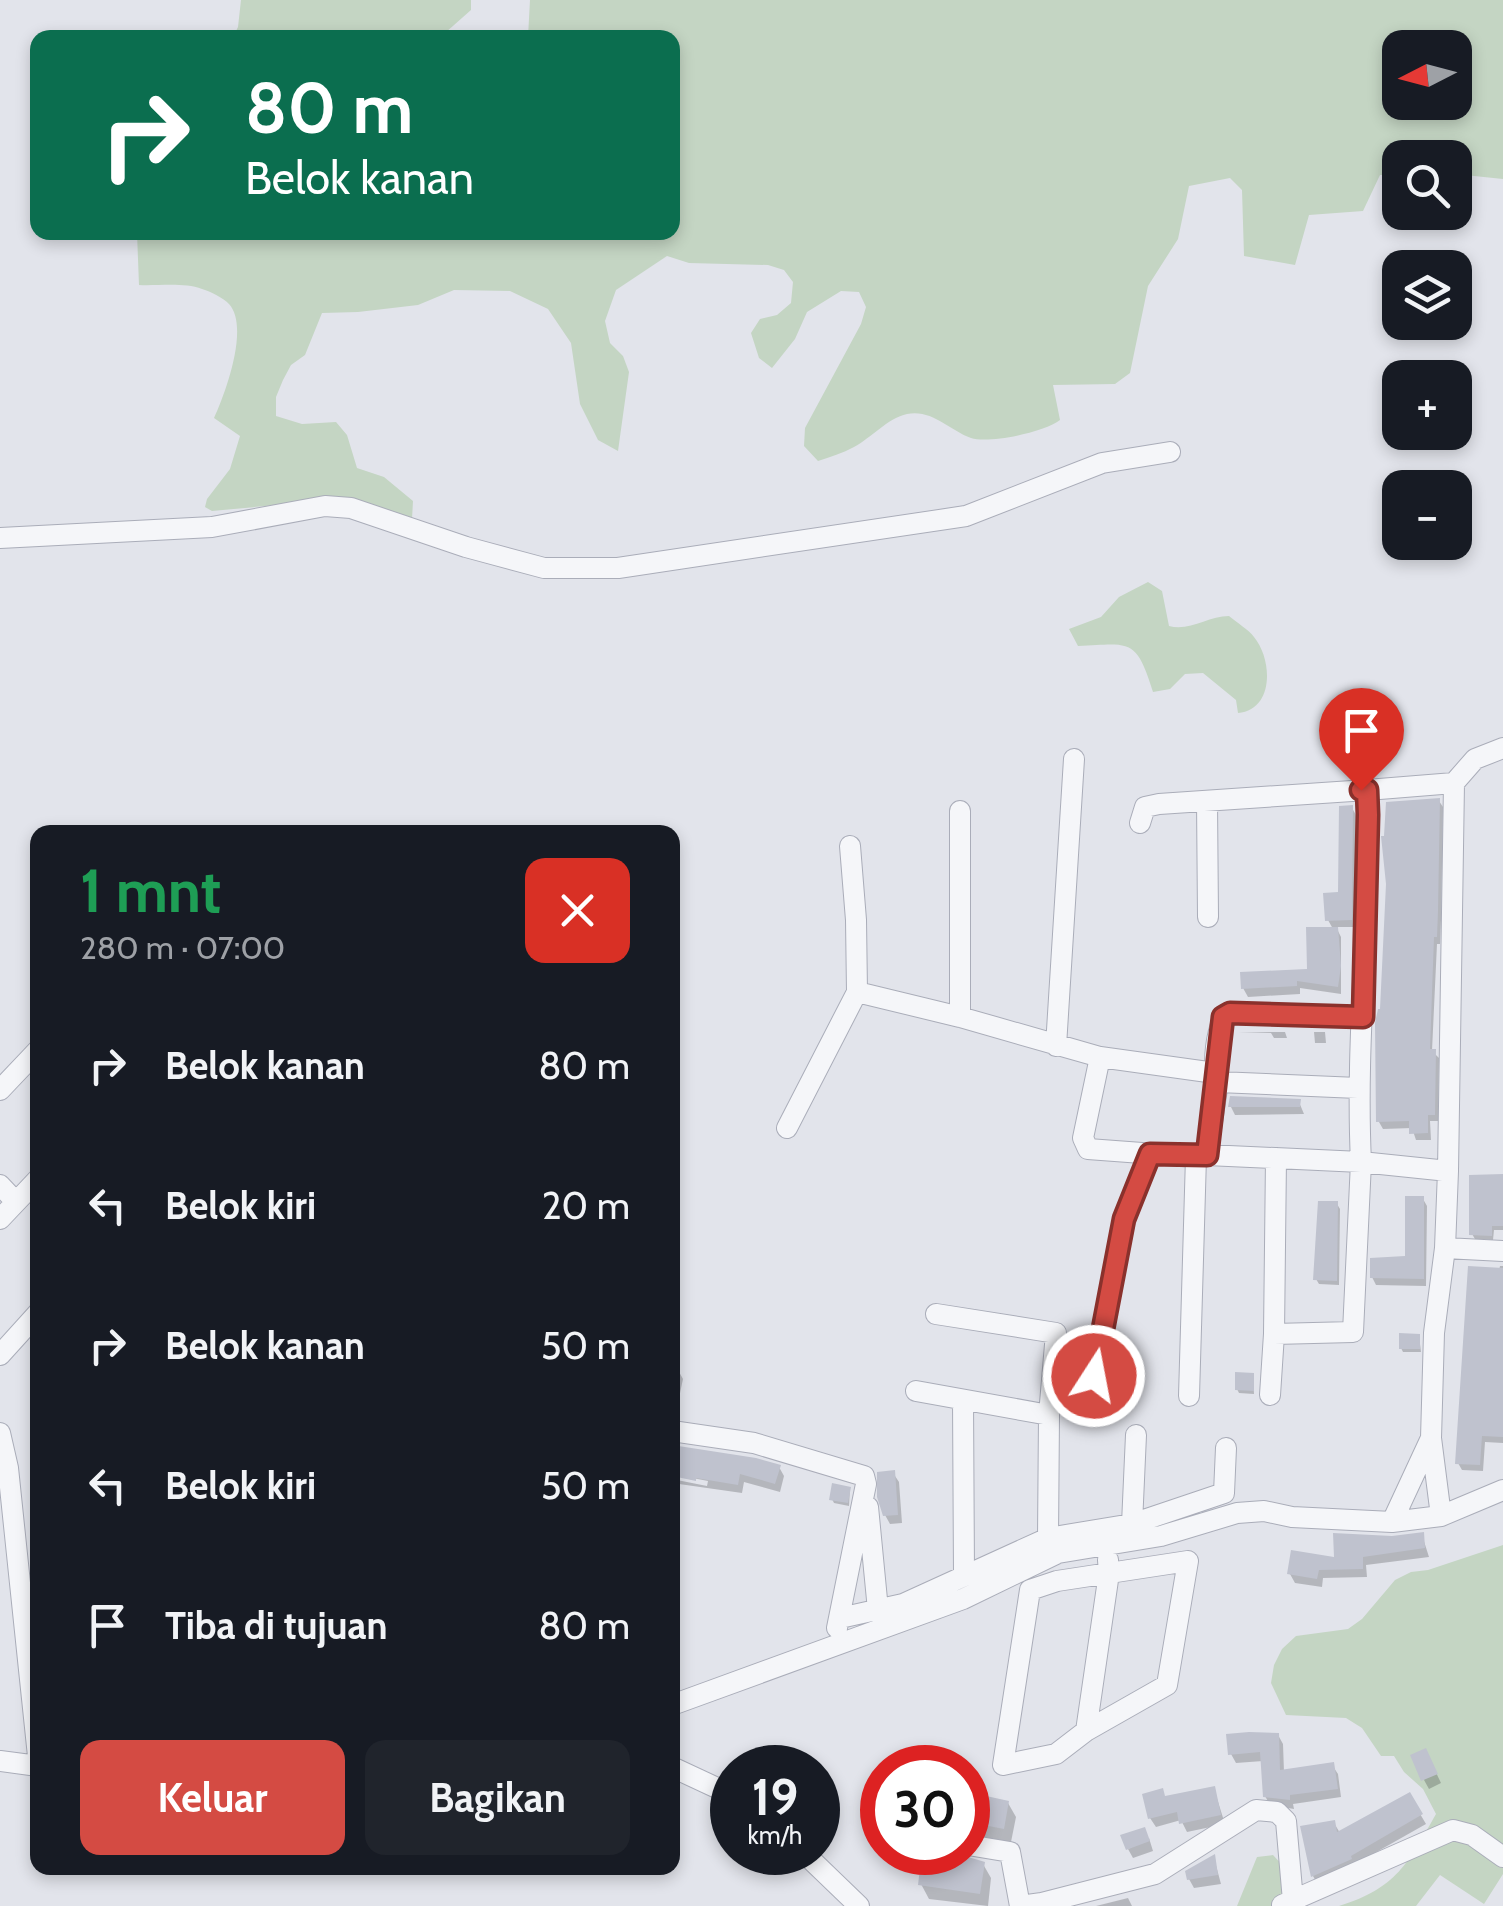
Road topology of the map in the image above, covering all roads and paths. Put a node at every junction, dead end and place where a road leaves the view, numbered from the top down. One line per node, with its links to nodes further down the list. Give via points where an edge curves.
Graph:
1 (1170, 452): 2 (street, via 1102,463 966,516 618,568 544,568 351,508 325,506 212,526)
2 (0, 538)
3 (1503, 748): 5 (street, via 1475,759)
4 (1074, 759): 15 (street)
5 (1454, 783): 6 (street); 26 (street)
6 (1367, 790): 7 (street); 14 (street)
7 (1207, 801): 9 (street, via 1145,808); 11 (street)
8 (960, 811): 13 (street)
9 (1140, 823)
10 (850, 846): 12 (street)
11 (1208, 917)
12 (857, 992): 13 (street); 21 (street)
13 (960, 1016): 15 (street)
14 (1363, 1017): 18 (street, via 1226,1014); 19 (street)
15 (1056, 1046): 16 (street)
16 (1100, 1057): 18 (street); 22 (street, via 1084,1147)
17 (30, 1058): 20 (street)
18 (1216, 1078): 19 (street); 23 (street)
19 (1358, 1088): 25 (street)
20 (0, 1090)
21 (787, 1128)
22 (1150, 1154): 23 (street); 37 (street, via 1124,1219)
23 (1201, 1156): 24 (street); 39 (street)
24 (1276, 1158): 25 (street); 35 (street)
25 (1361, 1162): 26 (street); 35 (street, via 1353,1332)
26 (1448, 1171): 31 (street)
27 (0, 1186): 29 (street)
28 (30, 1187): 29 (street)
29 (16, 1202): 30 (street)
30 (0, 1219)
31 (1445, 1248): 32 (street); 46 (street, via 1434,1333)
32 (1503, 1251)
33 (936, 1314): 42 (street, via 1056,1334)
34 (30, 1322): 36 (street)
35 (1274, 1334): 40 (street)
36 (0, 1355)
37 (1094, 1376)
38 (916, 1391): 41 (street)
39 (1190, 1396)
40 (1270, 1396)
41 (964, 1400): 42 (street); 56 (street)
42 (1049, 1415): 53 (street)
43 (680, 1432): 48 (street, via 860,1472)
44 (0, 1433): 60 (street)
45 (1136, 1435): 52 (street)
46 (1432, 1438): 50 (street); 51 (street)
47 (1226, 1448): 52 (street, via 1224,1494)
48 (866, 1484): 57 (street); 58 (street)
49 (1503, 1490): 50 (street)
50 (1441, 1516): 51 (street)
51 (1392, 1522): 54 (street, via 1264,1511)
52 (1132, 1524): 53 (street)
53 (1048, 1538): 56 (street)
54 (1107, 1546): 55 (street); 59 (street, via 1058,1554 963,1600)
55 (1109, 1573): 62 (street); 62 (street, via 1188,1561 1167,1685); 62 (street, via 1030,1590 1003,1765 1056,1754)
56 (964, 1574): 57 (street)
57 (878, 1610): 58 (street)
58 (840, 1618): 59 (street)
59 (832, 1649): 61 (street)
60 (30, 1689)
61 (680, 1702)
62 (1086, 1731)
63 (0, 1760): 64 (street)
64 (30, 1765)
65 (680, 1771): 66 (street)
66 (710, 1785)
67 (990, 1848): 72 (street, via 1010,1852)
68 (1503, 1857): 70 (street, via 1452,1830)
69 (827, 1875): 71 (street)
70 (1287, 1903): 72 (street, via 1286,1821 1278,1812 1256,1810 1155,1874)
71 (859, 1906)
72 (1020, 1906)

